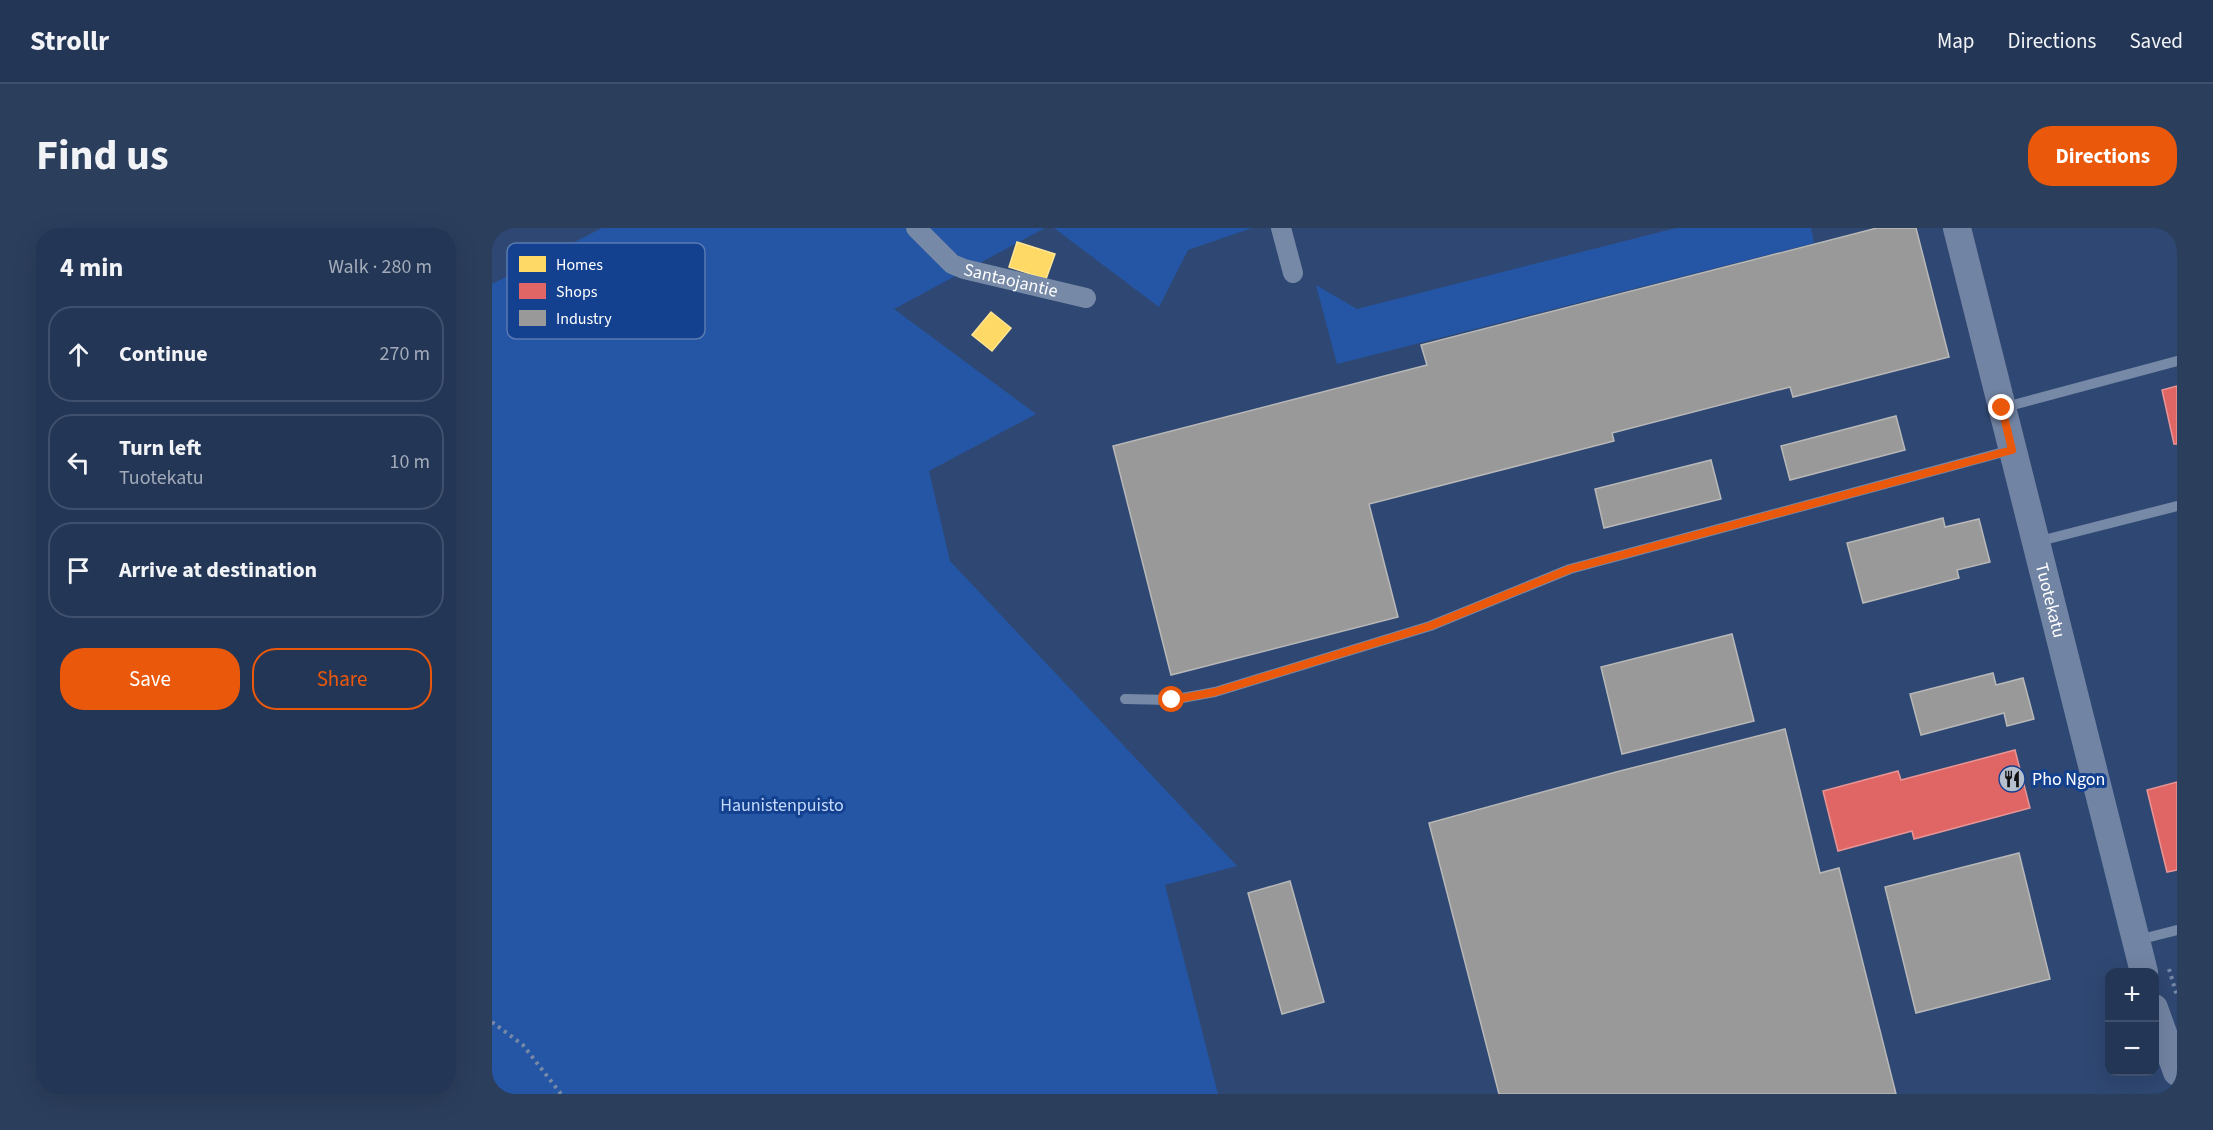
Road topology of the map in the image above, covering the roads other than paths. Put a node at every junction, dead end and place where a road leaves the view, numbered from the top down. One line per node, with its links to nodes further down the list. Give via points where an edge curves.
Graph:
1 (916, 228): 5 (street, Santaojantie, via 952,264 964,269)
2 (1281, 228): 4 (street)
3 (1957, 228): 7 (street, Tuotekatu)
4 (1293, 273)
5 (1086, 298)
6 (2177, 361): 7 (lane)
7 (2002, 408): 8 (street, Tuotekatu)
8 (2012, 450): 10 (street, Tuotekatu); 11 (lane, via 1570,569 1430,626 1215,692 1172,700)
9 (2177, 506): 10 (lane)
10 (2036, 542): 13 (street, Tuotekatu)
11 (1125, 699)
12 (2177, 930): 13 (lane)
13 (2134, 941): 14 (street, Tuotekatu)
14 (2143, 968)
15 (2159, 1022): 16 (street)
16 (2177, 1072)

